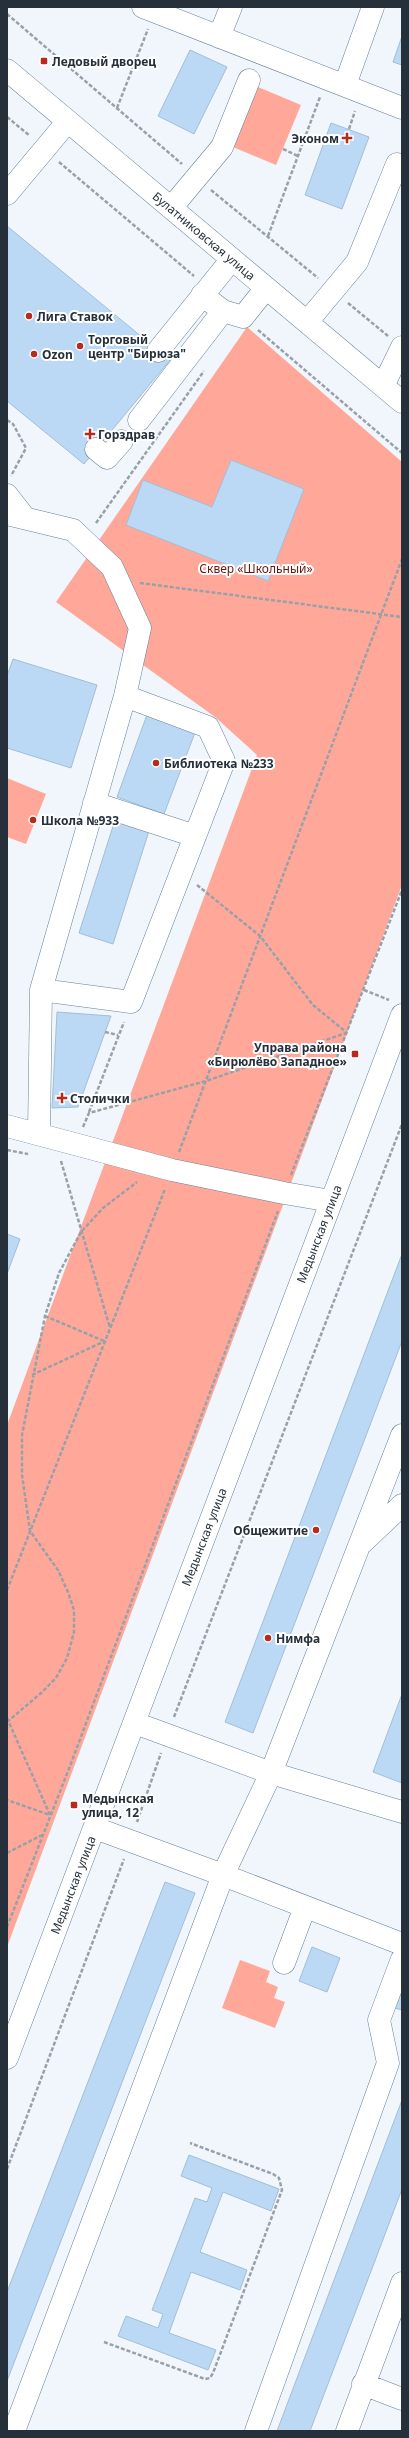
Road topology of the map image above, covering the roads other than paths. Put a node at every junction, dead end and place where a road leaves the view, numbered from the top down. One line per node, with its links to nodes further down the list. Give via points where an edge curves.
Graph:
1 (230, 7): 4 (street)
2 (373, 7): 7 (street)
3 (149, 9): 4 (street)
4 (219, 37): 7 (street)
5 (7, 70): 9 (street, Булатниковская улица)
6 (249, 80): 12 (street, via 222,148)
7 (344, 85): 8 (street)
8 (402, 108)
9 (68, 121): 11 (street); 12 (street, Булатниковская улица)
10 (397, 164): 17 (street, via 357,262)
11 (7, 194)
12 (171, 208): 13 (street, Булатниковская улица)
13 (232, 259): 14 (street, Булатниковская улица); 15 (street)
14 (266, 288): 16 (street); 17 (street, Булатниковская улица)
15 (202, 295): 16 (street); 19 (street)
16 (233, 314): 22 (street)
17 (307, 322): 20 (street, Булатниковская улица)
18 (402, 347): 20 (street)
19 (158, 351)
20 (383, 386): 21 (street, Булатниковская улица)
21 (402, 402)
22 (138, 420)
23 (122, 441): 24 (street, via 107,458)
24 (96, 449)
25 (7, 495): 26 (street)
26 (16, 516): 27 (street, via 73,530 112,567 140,628)
27 (125, 696): 28 (street); 29 (street, via 208,727 224,760)
28 (94, 803): 29 (street); 30 (street)
29 (195, 836): 30 (street, via 131,1002)
30 (41, 990): 33 (street)
31 (399, 1009): 34 (street, Медынская улица)
32 (7, 1126): 33 (street)
33 (39, 1133): 34 (street, via 172,1170)
34 (331, 1201): 38 (street, Медынская улица)
35 (402, 1435): 37 (street)
36 (402, 1505): 37 (street)
37 (358, 1548): 39 (street)
38 (135, 1723): 39 (street); 41 (street, Медынская улица)
39 (271, 1773): 40 (street); 42 (street)
40 (402, 1812)
41 (95, 1828): 42 (street); 47 (street, Медынская улица)
42 (223, 1875): 43 (street); 51 (street)
43 (305, 1907): 44 (street); 46 (street)
44 (402, 1944)
45 (402, 1959): 52 (street, via 380,2020 388,2063)
46 (284, 1963)
47 (7, 2058)
48 (402, 2283): 49 (street)
49 (364, 2384): 50 (street); 53 (street)
50 (402, 2399)
51 (14, 2431)
52 (256, 2431)
53 (347, 2431)

